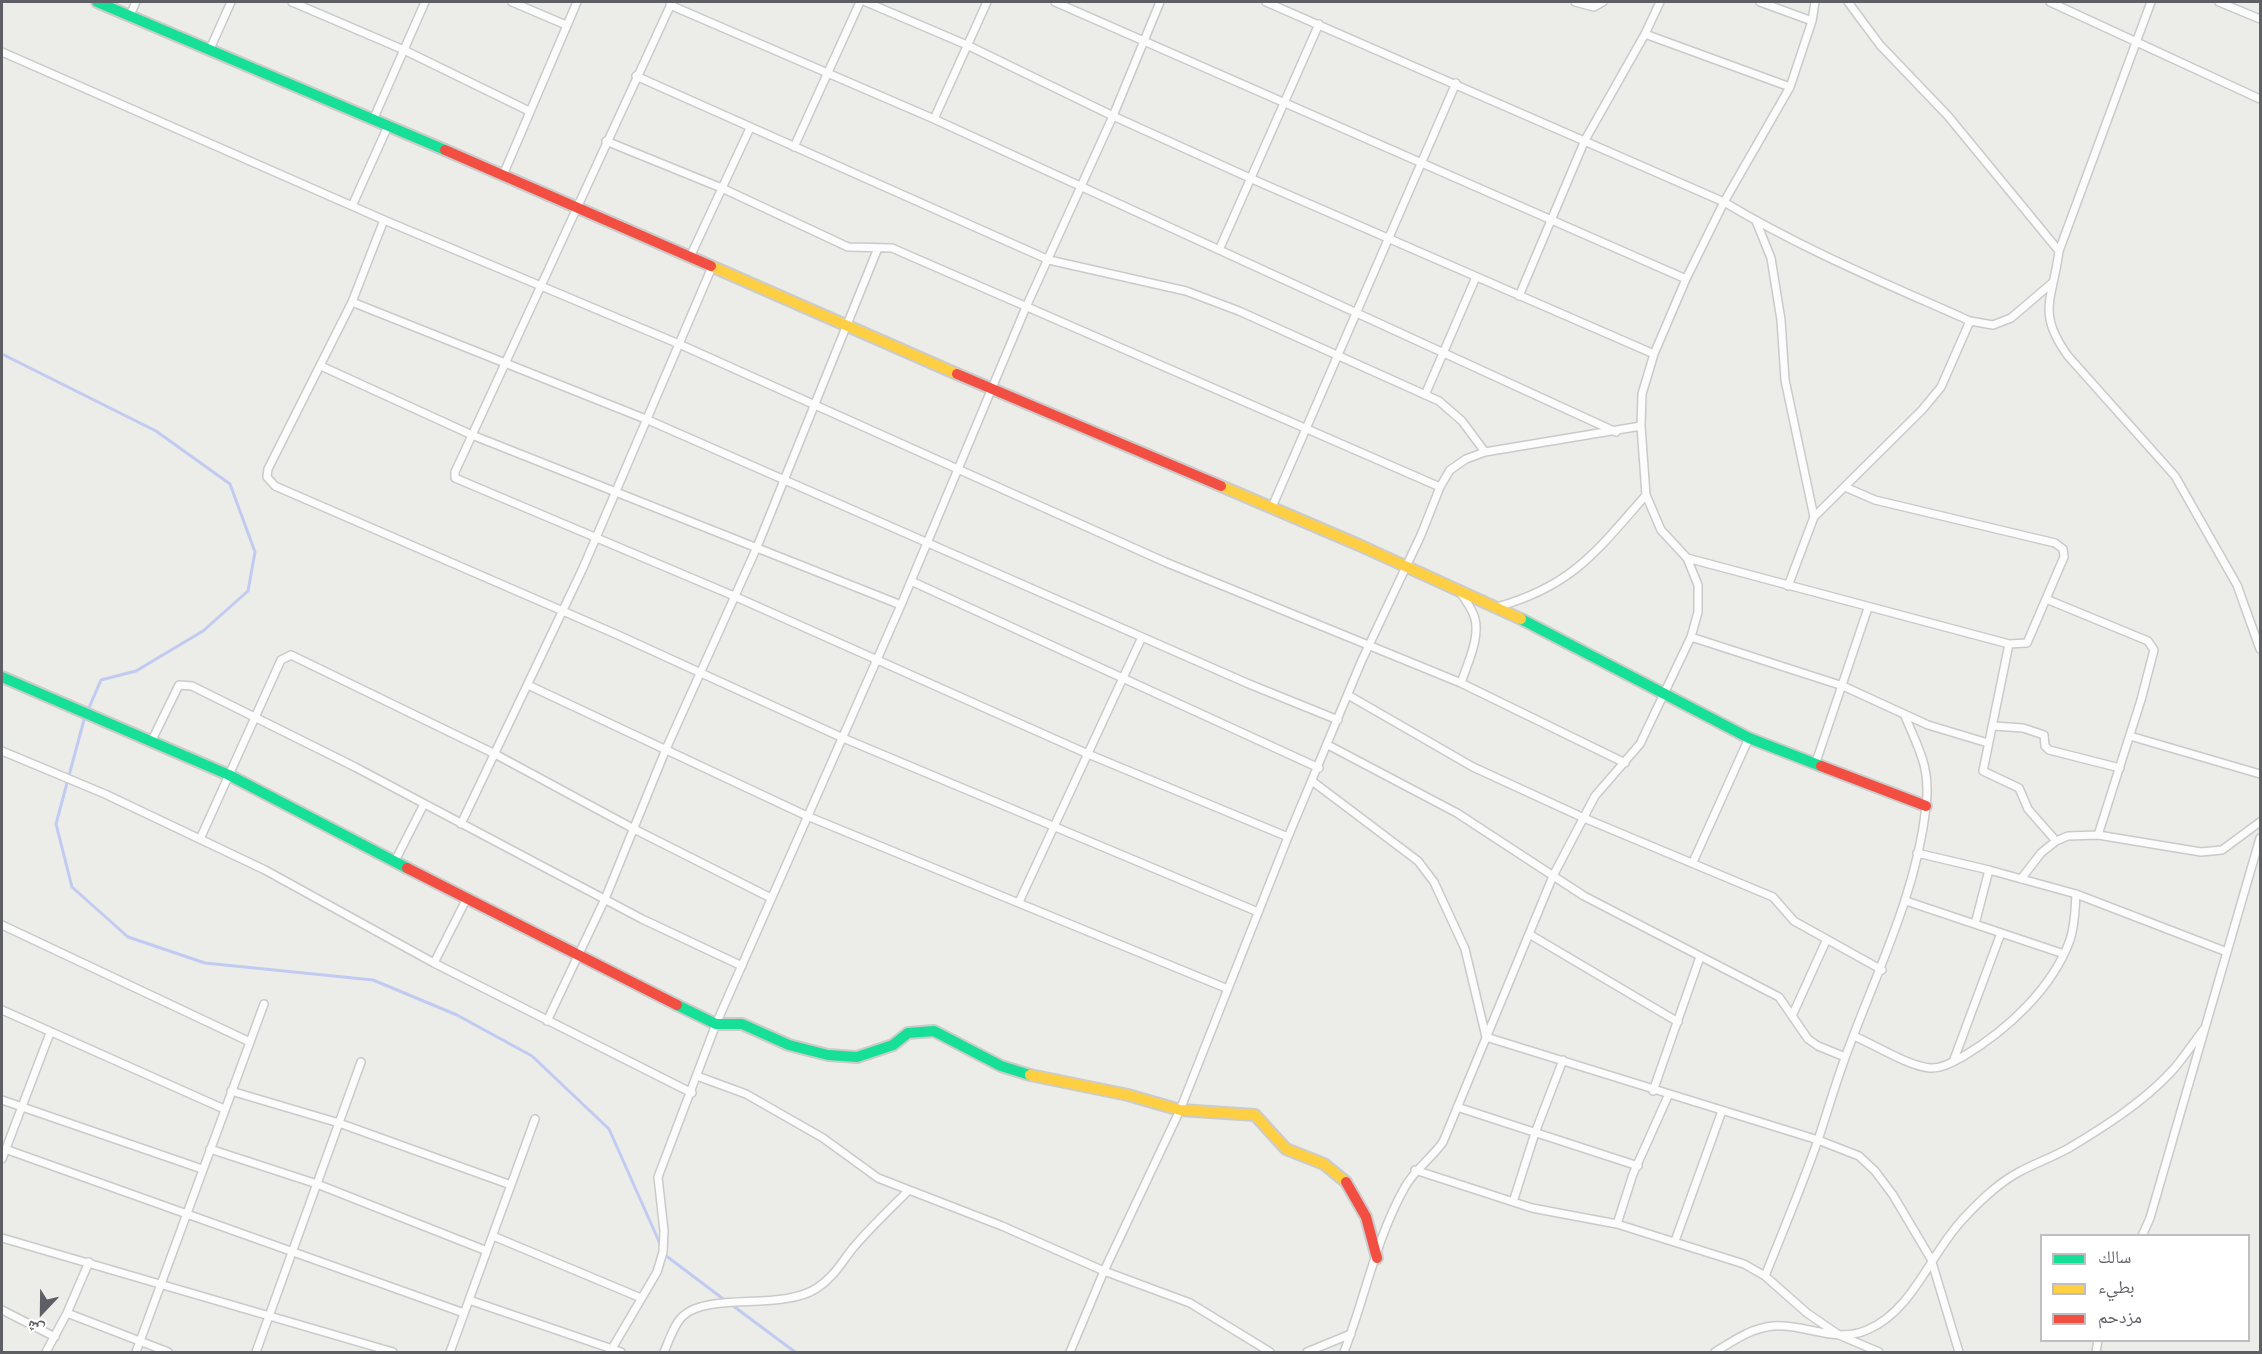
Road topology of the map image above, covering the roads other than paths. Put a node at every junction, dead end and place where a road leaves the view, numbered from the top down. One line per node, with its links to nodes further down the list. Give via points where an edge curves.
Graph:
1 (97, 2): 24 (street)
2 (136, 2): 24 (street)
3 (231, 2): 33 (street)
4 (292, 2): 34 (street)
5 (425, 2): 34 (street)
6 (512, 2): 28 (street)
7 (577, 2): 28 (street)
8 (861, 2): 36 (street)
9 (866, 2): 32 (street)
10 (987, 2): 32 (street)
11 (1055, 2): 30 (street)
12 (1160, 2): 30 (street)
13 (1266, 2): 27 (street)
14 (1575, 2): 15 (street, via 1594,7)
15 (1603, 2)
16 (1660, 2): 29 (street)
17 (1760, 2): 26 (street)
18 (1815, 2): 26 (street)
19 (1848, 2): 65 (street, via 1880,45 1948,116)
20 (2050, 2): 31 (street)
21 (2151, 2): 31 (street)
22 (2219, 2): 25 (street)
23 (671, 3): 36 (street); 37 (street)
24 (130, 15): 33 (street)
25 (2260, 20)
26 (1812, 21): 39 (street)
27 (1320, 24): 38 (street); 41 (street)
28 (566, 25): 42 (street)
29 (1645, 34): 39 (street); 48 (street)
30 (1144, 41): 41 (street); 43 (street)
31 (2136, 42): 40 (street); 65 (street)
32 (967, 45): 43 (street); 44 (street)
33 (210, 49): 45 (street)
34 (404, 50): 42 (street); 45 (street)
35 (2, 52): 57 (street)
36 (827, 71): 44 (street); 50 (street)
37 (636, 76): 47 (street); 49 (street)
38 (1456, 83): 48 (street); 51 (street)
39 (1790, 87): 56 (street)
40 (2260, 99)
41 (1284, 104): 51 (street); 53 (street)
42 (529, 111): 52 (street)
43 (1113, 116): 53 (street); 54 (street)
44 (934, 119): 54 (street)
45 (373, 120): 46 (street)
46 (388, 126): 52 (street); 57 (street)
47 (750, 128): 50 (street); 55 (street)
48 (1585, 140): 56 (street); 60 (street)
49 (606, 141): 55 (street); 58 (street)
50 (794, 147): 67 (street)
51 (1422, 163): 60 (street); 62 (street)
52 (503, 175): 58 (street)
53 (1252, 179): 62 (street); 64 (street)
54 (1082, 187): 64 (street); 67 (street)
55 (724, 189): 63 (street, via 848,247); 66 (street)
56 (1724, 201): 61 (street); 70 (street)
57 (352, 206): 59 (street)
58 (576, 206): 66 (street); 72 (street)
59 (384, 220): 72 (street); 74 (street)
60 (1550, 220): 70 (street); 73 (street)
61 (1756, 221): 77 (street); 101 (street, via 1771,258 1785,380)
62 (1388, 239): 69 (street); 76 (street)
63 (878, 248): 75 (street, via 892,248); 78 (street)
64 (1219, 250): 76 (street)
65 (2059, 251): 71 (street)
66 (690, 257): 68 (street)
67 (1049, 260): 75 (street); 82 (street, via 1186,291)
68 (712, 267): 78 (street); 79 (street)
69 (1476, 277): 73 (street); 80 (street)
70 (1686, 279): 81 (street)
71 (2052, 283): 77 (street, via 2011,318 1993,325); 120 (street, via 2048,317 2054,336 2175,476 2237,585)
72 (541, 284): 79 (street); 83 (street)
73 (1519, 296): 81 (street)
74 (352, 302): 83 (street); 84 (street)
75 (1026, 307): 85 (street); 90 (street)
76 (1355, 312): 80 (street); 82 (street)
77 (1970, 321): 97 (street, via 1941,387)
78 (847, 327): 85 (street); 87 (street)
79 (679, 344): 87 (street); 88 (street)
80 (1443, 352): 86 (street); 91 (street)
81 (1654, 354): 89 (street, via 1642,394)
82 (1338, 356): 86 (street); 90 (street)
83 (504, 363): 88 (street); 92 (street)
84 (321, 366): 92 (street); 115 (street, via 268,469 267,477 274,486)
85 (994, 388): 94 (street); 100 (street)
86 (1425, 395): 93 (street, via 1439,401 1462,421)
87 (815, 406): 94 (street); 95 (street)
88 (648, 420): 95 (street); 98 (street)
89 (1641, 426): 91 (street); 99 (street)
90 (1307, 427): 96 (street); 100 (street)
91 (1616, 432): 93 (street)
92 (472, 435): 98 (street); 102 (street, via 455,472 459,480)
93 (1485, 452): 96 (street, via 1450,470)
94 (960, 469): 103 (street); 119 (street, via 1165,562)
95 (784, 482): 103 (street); 104 (street)
96 (1440, 487): 106 (street)
97 (1845, 487): 101 (street); 111 (street, via 1875,500 2055,543 2063,549 2064,557)
98 (615, 493): 102 (street); 104 (street)
99 (1646, 495): 105 (street, via 1660,530); 113 (street, via 1569,576 1526,599)
100 (1272, 507): 106 (street)
101 (1814, 517): 108 (street)
102 (596, 537): 110 (street); 115 (street)
103 (927, 543): 107 (street); 116 (street)
104 (757, 547): 110 (street); 112 (street)
105 (1687, 558): 108 (street); 117 (street, via 1698,585 1698,612)
106 (1406, 566): 109 (street); 119 (street)
107 (911, 581): 112 (street); 124 (street)
108 (1788, 586): 114 (street)
109 (1459, 590): 113 (street); 125 (street, via 1475,618 1476,628)
110 (734, 596): 121 (street); 122 (street)
111 (2046, 599): 118 (street, via 2027,643); 134 (street, via 2151,645 2153,661)
112 (901, 605): 121 (street)
113 (1497, 607): 129 (street)
114 (1868, 608): 118 (street); 127 (street)
115 (563, 611): 122 (street); 126 (street)
116 (1142, 637): 124 (street); 132 (street)
117 (1691, 638): 127 (street); 129 (street)
118 (2009, 644): 133 (street)
119 (1368, 647): 125 (street); 128 (street)
120 (2260, 649)
121 (876, 660): 135 (street); 143 (street)
122 (699, 674): 135 (street); 140 (street)
123 (2, 677): 137 (street)
124 (1122, 679): 143 (street); 146 (street)
125 (1461, 683): 144 (street)
126 (528, 685): 140 (street); 142 (street)
127 (1843, 686): 130 (street); 145 (street)
128 (1348, 695): 132 (street); 154 (street, via 1473,767)
129 (1664, 695): 136 (street); 144 (street, via 1640,744)
130 (1905, 716): 138 (street); 152 (street, via 1920,746 1926,771)
131 (254, 719): 137 (street, via 184,684 178,685); 142 (street, via 281,660 291,655); 149 (street); 151 (street)
132 (1338, 720): 139 (street)
133 (1994, 726): 138 (street); 147 (street, via 2031,730 2044,735 2049,750)
134 (2130, 736): 147 (street); 148 (street)
135 (843, 738): 153 (street); 157 (street)
136 (1749, 738): 145 (street); 166 (street)
137 (152, 740): 149 (street)
138 (1988, 743): 163 (street, via 1983,771 2019,788 2028,809)
139 (1328, 745): 146 (street); 168 (street, via 1457,813)
140 (666, 749): 153 (street); 158 (street)
141 (2, 751): 162 (street)
142 (495, 754): 156 (street); 158 (street)
143 (1088, 754): 157 (street); 160 (street)
144 (1625, 763): 154 (street, via 1595,796)
145 (1815, 765): 152 (street)
146 (1318, 768): 150 (street)
147 (2120, 768): 159 (street)
148 (2260, 774)
149 (229, 775): 162 (street); 165 (street)
150 (1312, 782): 160 (street); 199 (street, via 1418,861 1434,882 1465,949)
151 (424, 804): 156 (street); 165 (street)
152 (1926, 806): 164 (street)
153 (807, 816): 173 (street); 175 (street)
154 (1584, 818): 166 (street); 168 (street)
155 (2260, 822): 159 (street, via 2222,850 2201,852)
156 (461, 824): 172 (street)
157 (1054, 828): 175 (street); 176 (street)
158 (633, 829): 172 (street); 173 (street)
159 (2098, 835): 163 (street, via 2068,836)
160 (1288, 837): 176 (street)
161 (2260, 838): 182 (street)
162 (201, 839): 186 (street)
163 (2056, 841): 169 (street)
164 (1917, 853): 167 (street); 174 (street)
165 (396, 861): 171 (street)
166 (1693, 862): 181 (street, via 1773,897 1794,921)
167 (1989, 870): 169 (street); 177 (street)
168 (1553, 876): 180 (street); 185 (street)
169 (2021, 879): 170 (street)
170 (2076, 894): 182 (street); 183 (street, via 2075,922)
171 (467, 898): 184 (street); 186 (street)
172 (605, 898): 184 (street); 187 (street)
173 (771, 898): 187 (street)
174 (1906, 901): 177 (street); 188 (street)
175 (1019, 902): 189 (street)
176 (1258, 912): 189 (street)
177 (1975, 924): 179 (street)
178 (2, 925): 200 (street)
179 (2001, 933): 183 (street); 204 (street)
180 (1529, 934): 194 (street); 199 (street)
181 (1826, 941): 188 (street); 192 (street)
182 (2227, 952): 196 (street)
183 (2064, 954): 204 (street, via 2012,1022)
184 (577, 956): 193 (street); 195 (street)
185 (1700, 957): 192 (street, via 1779,997); 194 (street)
186 (434, 963): 193 (street)
187 (742, 966): 195 (street)
188 (1882, 970): 198 (street)
189 (1228, 989): 214 (street)
190 (264, 1004): 200 (street)
191 (2, 1010): 197 (street)
192 (1792, 1016): 201 (street, via 1818,1046)
193 (547, 1021): 208 (street)
194 (1678, 1022): 207 (street)
195 (716, 1024): 205 (street); 214 (street, via 742,1024 789,1045 828,1055 857,1057 893,1045 908,1033 934,1031 1001,1066 1044,1080 1128,1095)
196 (2204, 1029): 232 (street); 239 (street, via 2151,1092 2070,1147 2005,1180 1964,1219)
197 (50, 1033): 211 (street); 213 (street)
198 (1854, 1036): 201 (street); 204 (street, via 1920,1065 1939,1067)
199 (1486, 1037): 202 (street); 212 (street)
200 (250, 1042): 206 (street)
201 (1845, 1057): 219 (street)
202 (1563, 1060): 207 (street); 218 (street)
203 (362, 1062): 217 (street)
204 (1953, 1062)
205 (697, 1076): 208 (street); 228 (street, via 746,1094 824,1138 878,1178)
206 (231, 1091): 213 (street); 217 (street)
207 (1653, 1091): 209 (street)
208 (692, 1094): 244 (street, via 658,1177 664,1215 663,1252 657,1272)
209 (1668, 1095): 215 (street); 223 (street)
210 (2, 1100): 211 (street)
211 (20, 1107): 220 (street); 224 (street)
212 (1457, 1107): 218 (street); 225 (street, via 1443,1142 1432,1158)
213 (224, 1109): 221 (street)
214 (1180, 1110): 238 (street, via 1255,1115 1275,1141 1343,1177 1361,1201); 241 (street)
215 (1722, 1111): 219 (street); 235 (street)
216 (535, 1119): 227 (street)
217 (339, 1123): 226 (street); 227 (street)
218 (1535, 1133): 223 (street); 229 (street)
219 (1818, 1140): 239 (street, via 1867,1163 1893,1195); 242 (street)
220 (6, 1149): 222 (street); 230 (street)
221 (210, 1149): 224 (street); 226 (street)
222 (2, 1160)
223 (1638, 1166): 231 (street)
224 (202, 1169): 230 (street)
225 (1415, 1170): 229 (street); 238 (street, via 1395,1206)
226 (317, 1184): 236 (street); 237 (street)
227 (511, 1185): 233 (street)
228 (908, 1191): 241 (street, via 1002,1226); 262 (street, via 852,1249 834,1276 814,1290 760,1302 713,1304 691,1310 682,1317)
229 (1513, 1202): 231 (street)
230 (185, 1214): 236 (street); 243 (street)
231 (1617, 1224): 235 (street)
232 (2143, 1234)
233 (493, 1236): 237 (street); 244 (street)
234 (2, 1238): 240 (street)
235 (1675, 1241): 242 (street, via 1733,1260)
236 (293, 1250): 248 (street); 249 (street)
237 (487, 1251): 245 (street)
238 (1377, 1258): 250 (street)
239 (1931, 1259): 251 (street, via 1913,1290 1891,1316 1865,1331); 269 (street)
240 (89, 1262): 243 (street); 247 (street)
241 (1104, 1272): 263 (street); 264 (street, via 1190,1303)
242 (1766, 1276): 251 (street, via 1807,1313)
243 (161, 1283): 249 (street); 253 (street)
244 (641, 1298): 254 (street)
245 (469, 1300): 248 (street); 254 (street)
246 (2, 1310): 252 (street)
247 (67, 1313): 252 (street); 253 (street)
248 (464, 1313): 260 (street)
249 (269, 1316): 258 (street); 259 (street)
250 (1351, 1334): 265 (street); 266 (street)
251 (1839, 1335): 267 (street, via 1773,1326 1739,1337); 268 (street)
252 (55, 1337): 255 (street)
253 (139, 1343): 256 (street); 257 (street)
254 (611, 1351): 261 (street)
255 (46, 1353)
256 (136, 1353)
257 (168, 1353)
258 (256, 1353)
259 (393, 1353)
260 (450, 1353)
261 (621, 1353)
262 (664, 1353)
263 (1070, 1353)
264 (1270, 1353)
265 (1307, 1353)
266 (1344, 1353)
267 (1715, 1353)
268 (1879, 1353)
269 (1959, 1353)

